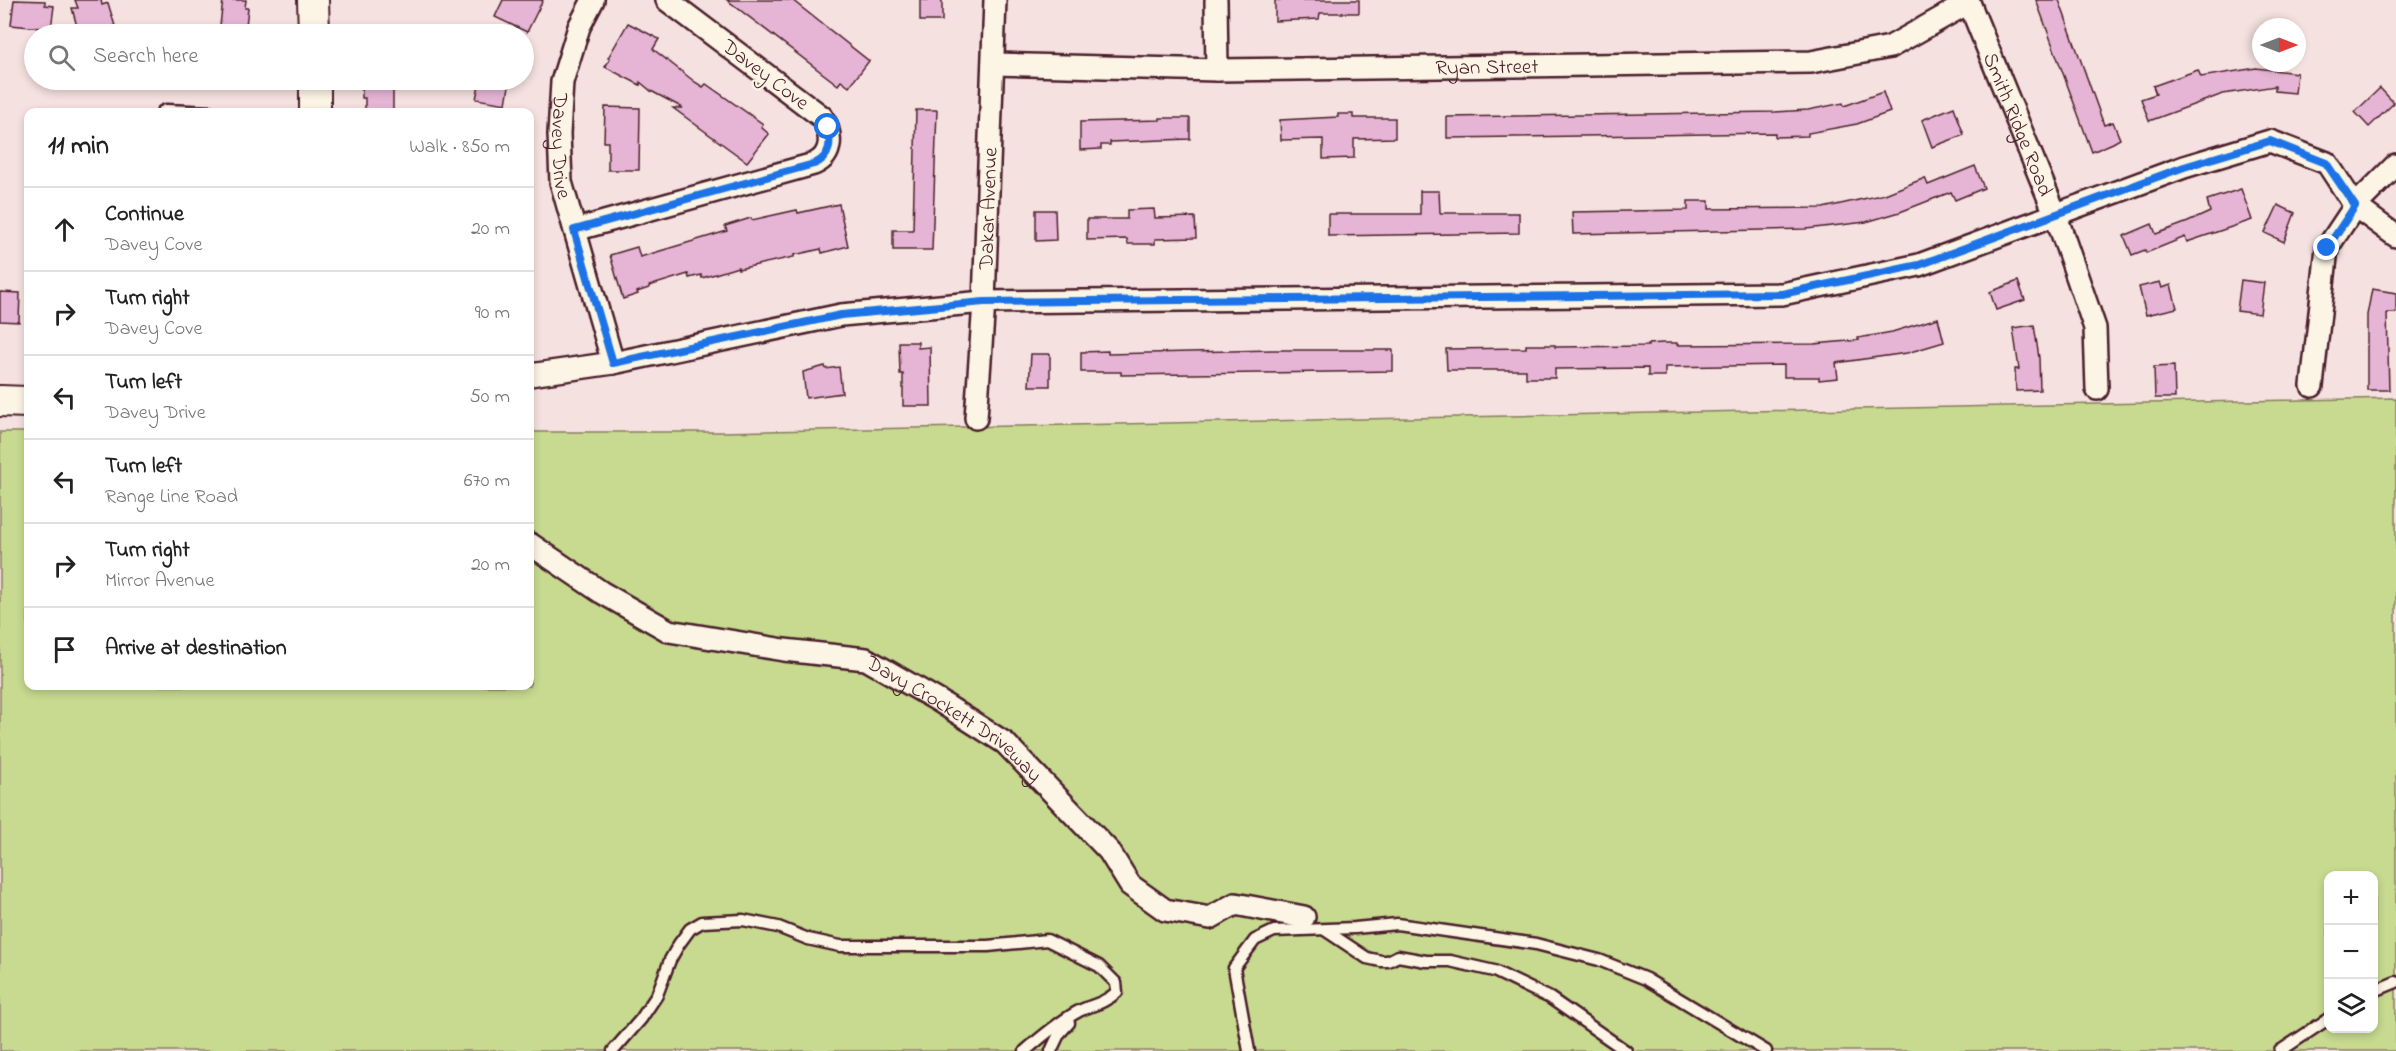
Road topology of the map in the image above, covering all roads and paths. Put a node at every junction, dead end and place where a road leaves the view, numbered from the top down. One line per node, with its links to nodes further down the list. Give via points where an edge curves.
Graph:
1 (313, 0): 7 (street)
2 (593, 0): 15 (street, Davey Drive, via 579,27 562,82 558,134 561,182)
3 (667, 0): 15 (street, Davey Cove, via 822,117 828,127 828,152 814,164)
4 (995, 0): 8 (street, Dakar Avenue)
5 (1216, 0): 9 (street)
6 (1968, 2): 9 (street, Ryan Street, via 1890,47 1811,62); 14 (street, Smith Ridge Road)
7 (314, 24)
8 (993, 64): 9 (street, Ryan Street); 17 (street, Dakar Avenue)
9 (1217, 70)
10 (315, 90): 11 (street)
11 (315, 108)
12 (2396, 165): 13 (street)
13 (2355, 206): 14 (street, via 2326,163 2270,141 2184,167); 16 (street); 20 (street, via 2327,248)
14 (2056, 216): 17 (street, via 1919,265 1782,294); 21 (street, Smith Ridge Road, via 2095,328)
15 (574, 230): 18 (street, Davey Drive)
16 (2396, 236)
17 (984, 302): 18 (street, via 841,315); 24 (street, Dakar Avenue)
18 (613, 363): 19 (street)
19 (534, 374)
20 (2312, 386)
21 (2097, 388)
22 (0, 401): 23 (street)
23 (24, 402)
24 (976, 418)
25 (534, 547): 26 (street, Davy Crockett Driveway, via 669,632 866,659 939,700 1005,743 1109,851 1131,885 1165,910 1210,918 1235,904)
26 (1304, 917)
27 (1324, 929): 35 (lane, via 1274,931 1256,940 1234,968); 36 (lane, via 1366,958 1381,962 1398,956 1450,961 1494,971 1550,998); 37 (lane, via 1397,924 1536,944 1599,960 1646,979)
28 (2396, 982): 29 (lane)
29 (2378, 989)
30 (1079, 1012): 32 (lane, via 1105,1003 1117,992 1116,983 1099,966 1047,940 988,946 840,946 769,925 722,920 702,922 690,929 670,960 657,995); 33 (lane); 34 (lane, via 1059,1034)
31 (2324, 1022): 38 (lane)
32 (613, 1051)
33 (1025, 1051)
34 (1051, 1051)
35 (1249, 1051)
36 (1626, 1051)
37 (1766, 1051)
38 (2280, 1051)

